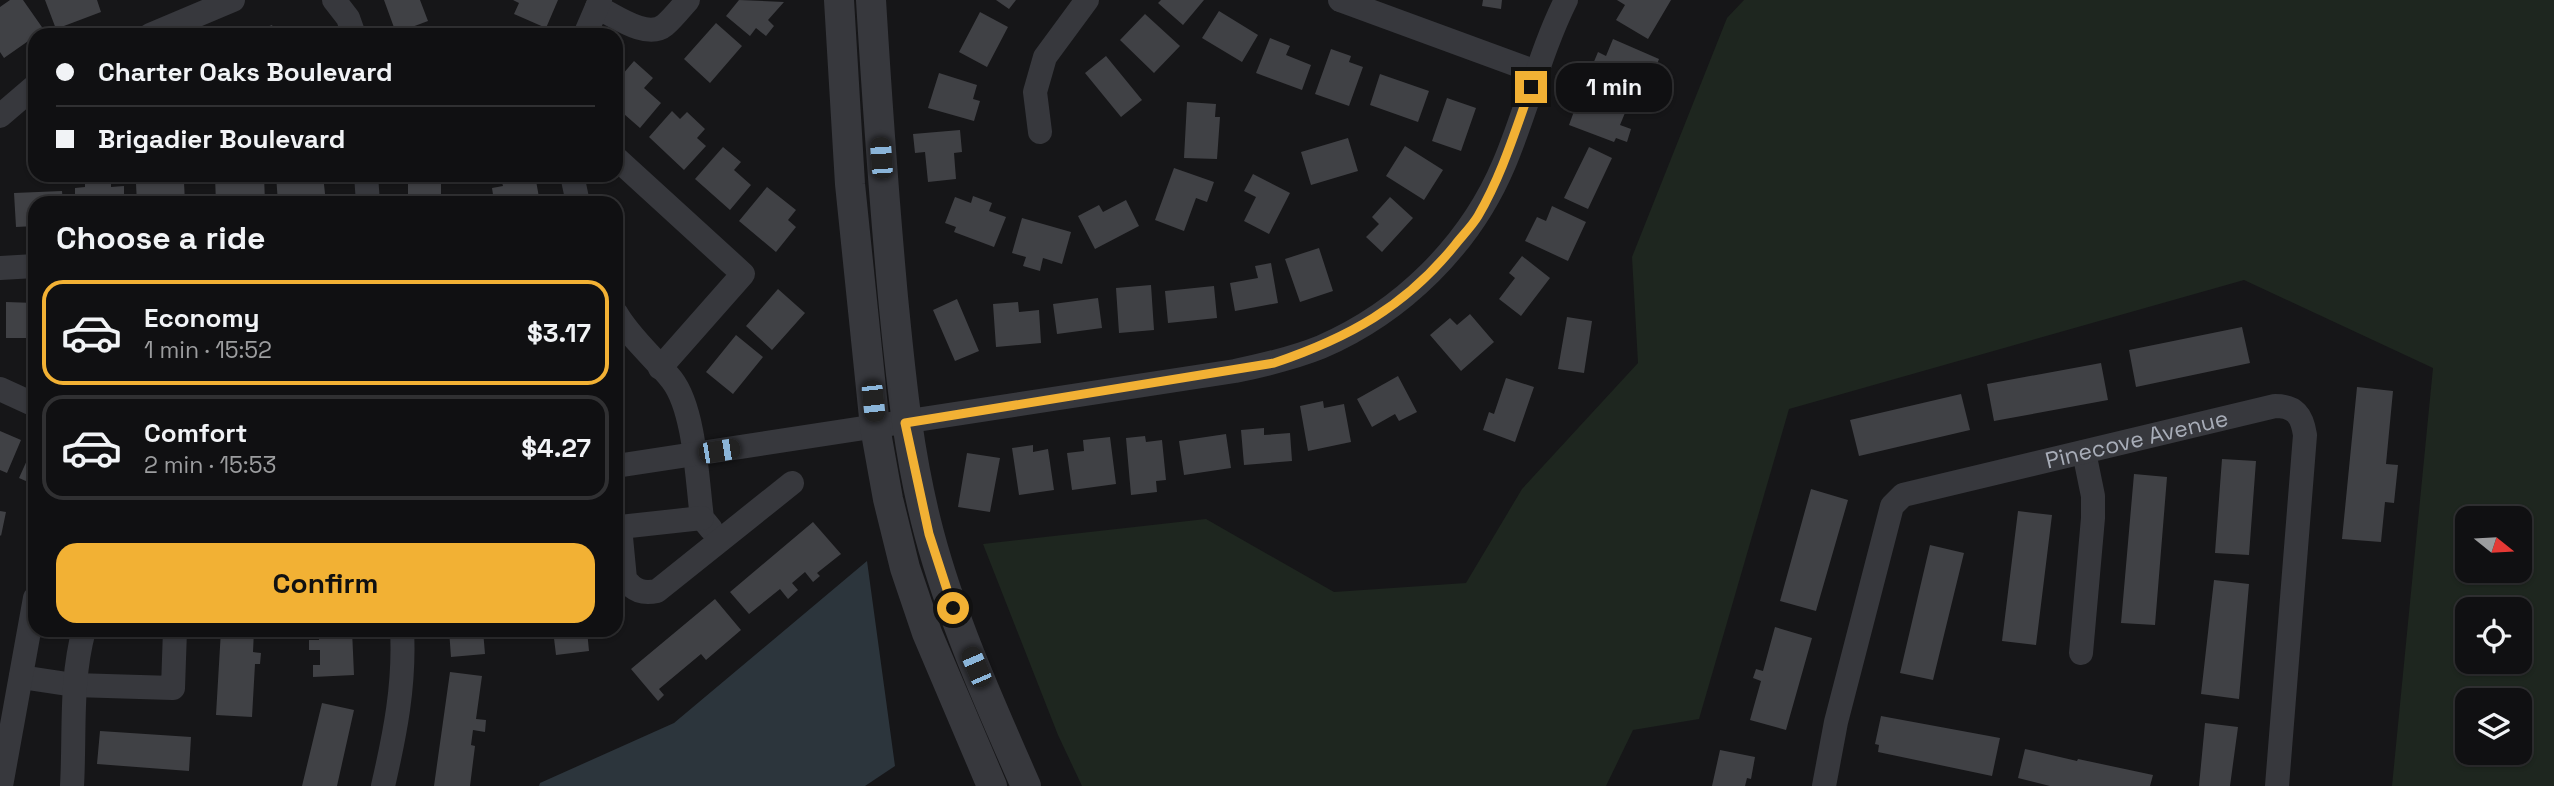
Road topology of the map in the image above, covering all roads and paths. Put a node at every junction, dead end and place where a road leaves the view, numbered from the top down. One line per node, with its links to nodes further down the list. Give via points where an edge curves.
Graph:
1 (233, 0): 10 (street)
2 (334, 0): 11 (street)
3 (688, 0): 9 (street, via 663,27 651,30)
4 (839, 0): 25 (street, via 850,184)
5 (871, 0): 24 (street)
6 (1087, 0): 16 (street, via 1045,57 1035,92)
7 (1340, 0): 13 (street)
8 (1566, 0): 13 (street)
9 (598, 3): 12 (street)
10 (166, 28)
11 (352, 28)
12 (588, 28)
13 (1536, 72): 24 (street, via 1504,164 1477,217 1438,265 1402,299 1363,326 1274,363)
14 (28, 92): 15 (street)
15 (0, 116)
16 (1040, 132)
17 (623, 164): 21 (street, via 743,274)
18 (28, 266): 19 (street)
19 (0, 268)
20 (623, 324): 21 (street)
21 (660, 368): 27 (street, via 681,395)
22 (0, 389): 23 (street)
23 (28, 402)
24 (905, 423): 25 (street); 45 (street, via 946,590)
25 (875, 427): 27 (street); 44 (street, via 905,568 926,633)
26 (2084, 452): 38 (street, via 2093,518); 46 (street, Pinecove Avenue, via 1903,495 1892,506); 47 (street, Pinecove Avenue, via 2275,405 2296,410 2303,421)
27 (693, 455): 28 (street); 30 (street)
28 (623, 465)
29 (792, 483): 32 (street)
30 (702, 518): 31 (street); 32 (street)
31 (623, 527)
32 (720, 540): 33 (street, via 657,592 630,586)
33 (623, 558)
34 (28, 637): 39 (street)
35 (82, 637): 40 (street)
36 (175, 637): 40 (street, via 173,688)
37 (402, 637): 43 (street, via 399,709)
38 (2081, 653)
39 (21, 677): 40 (street); 41 (street)
40 (74, 685): 42 (street)
41 (1, 786)
42 (72, 786)
43 (383, 786)
44 (992, 786)
45 (1026, 786)
46 (1824, 786)
47 (2277, 786)

